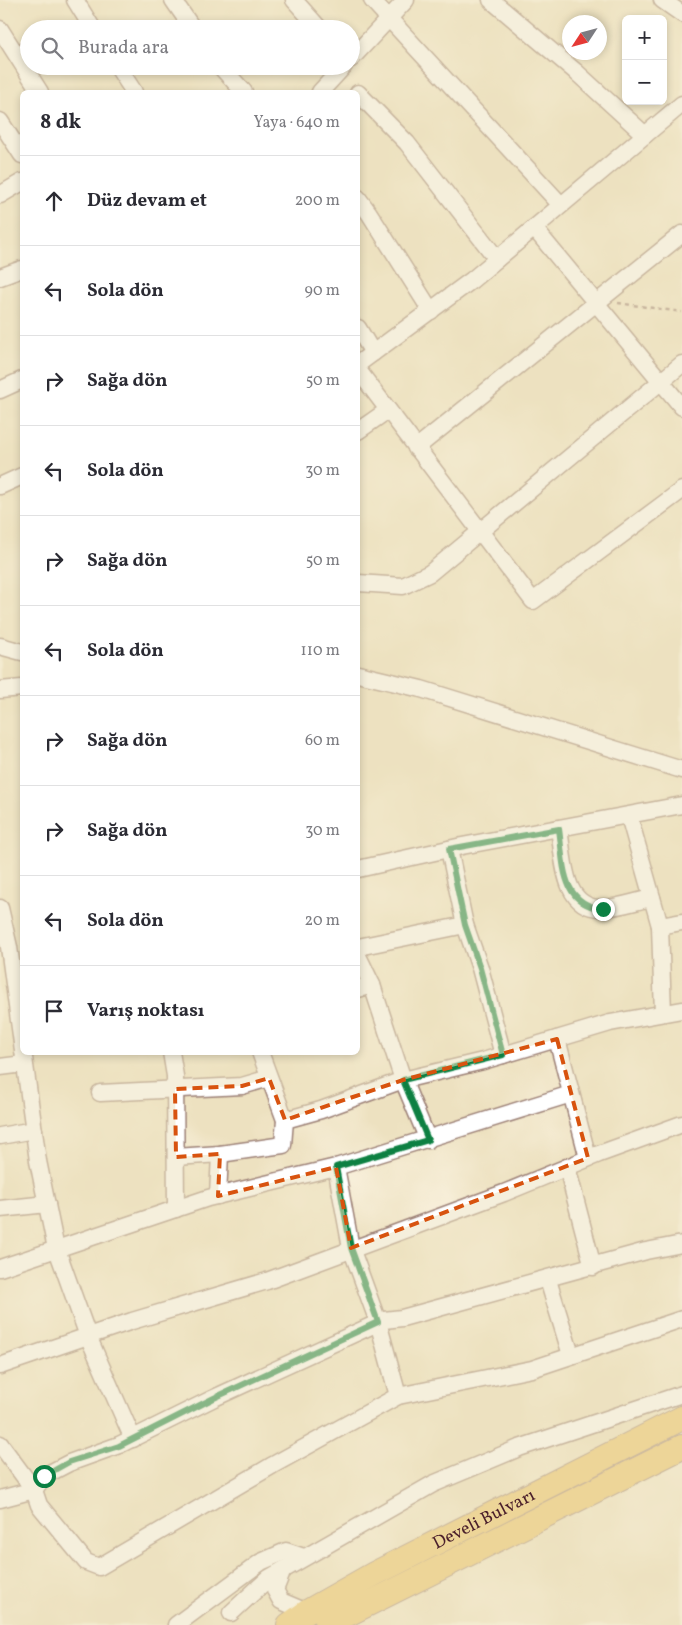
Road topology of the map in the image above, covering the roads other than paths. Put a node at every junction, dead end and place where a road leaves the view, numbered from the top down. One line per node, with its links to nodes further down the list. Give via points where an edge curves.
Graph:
1 (74, 0): 10 (street)
2 (173, 0): 11 (street)
3 (294, 0): 12 (street)
4 (372, 0): 9 (street)
5 (406, 0): 9 (street)
6 (491, 0): 29 (street)
7 (662, 0): 8 (street)
8 (682, 14)
9 (388, 19): 14 (street); 34 (street)
10 (87, 20)
11 (187, 20)
12 (312, 20)
13 (0, 29): 15 (street)
14 (360, 49)
15 (20, 60)
16 (29, 75): 21 (street)
17 (123, 75): 22 (street)
18 (228, 75): 23 (street)
19 (336, 75): 24 (street)
20 (344, 75): 25 (street)
21 (39, 90)
22 (133, 90)
23 (242, 90)
24 (322, 90)
25 (355, 90)
26 (360, 96): 37 (street, via 407,143)
27 (682, 104): 29 (street)
28 (0, 121): 30 (street)
29 (645, 135): 34 (street)
30 (20, 152)
31 (20, 183): 32 (street)
32 (0, 195)
33 (360, 201): 41 (street)
34 (562, 205): 35 (street)
35 (534, 228): 37 (street); 40 (street)
36 (682, 234): 40 (street)
37 (497, 259): 41 (street)
38 (20, 270): 39 (street)
39 (0, 277)
40 (597, 303): 47 (street); 53 (street)
41 (431, 311): 43 (street)
42 (360, 331): 43 (street)
43 (373, 353): 44 (street)
44 (360, 363)
45 (682, 364): 47 (street)
46 (360, 373): 51 (street)
47 (662, 380): 50 (street); 57 (street)
48 (20, 381): 49 (street)
49 (0, 390)
50 (682, 407)
51 (388, 410): 52 (street); 53 (street)
52 (360, 430)
53 (416, 448): 57 (street)
54 (20, 477): 55 (street)
55 (0, 486)
56 (682, 490): 57 (street, via 533,601)
57 (480, 532): 58 (street, via 418,580 403,586)
58 (360, 583)
59 (0, 646): 60 (street)
60 (20, 651)
61 (360, 674): 64 (street, via 421,689)
62 (20, 688): 63 (street)
63 (0, 690)
64 (682, 770)
65 (682, 806): 66 (street)
66 (629, 816): 67 (street); 70 (street)
67 (559, 829): 68 (street); 70 (street, via 568,888 577,899 589,907 603,909)
68 (449, 849): 69 (street); 73 (street)
69 (360, 869)
70 (652, 898): 74 (street)
71 (0, 908): 75 (street)
72 (682, 922): 74 (street)
73 (465, 925): 76 (street); 86 (street)
74 (660, 926): 80 (street)
75 (10, 947): 81 (street)
76 (360, 947)
77 (360, 965): 78 (street)
78 (365, 987): 90 (street)
79 (682, 1010): 80 (street)
80 (664, 1013): 82 (street)
81 (20, 1031)
82 (557, 1039): 86 (street); 93 (street)
83 (23, 1055): 87 (street)
84 (171, 1055): 91 (street)
85 (261, 1055): 89 (street)
86 (503, 1055): 90 (street)
87 (24, 1064): 88 (street); 96 (street)
88 (0, 1067)
89 (269, 1078): 91 (street, via 242,1086); 94 (street)
90 (403, 1080): 94 (street); 98 (street)
91 (175, 1089): 92 (street); 100 (street)
92 (100, 1093)
93 (571, 1094): 98 (street); 101 (street)
94 (284, 1120): 99 (street, via 283,1145)
95 (682, 1124): 101 (street)
96 (34, 1130): 97 (street); 105 (street)
97 (0, 1136)
98 (428, 1140): 102 (street)
99 (220, 1154): 100 (street); 104 (street)
100 (176, 1157): 107 (street)
101 (588, 1158): 103 (street)
102 (336, 1167): 104 (street); 109 (street)
103 (567, 1167): 109 (street); 111 (street)
104 (218, 1196): 107 (street)
105 (47, 1204): 106 (street); 110 (street)
106 (0, 1209)
107 (176, 1209): 110 (street)
108 (682, 1244): 111 (street)
109 (351, 1248): 115 (street); 116 (street, via 267,1281)
110 (57, 1250): 112 (street); 116 (street)
111 (592, 1267): 113 (street)
112 (0, 1268)
113 (548, 1280): 115 (street); 117 (street)
114 (682, 1319): 117 (street)
115 (378, 1322): 120 (street); 122 (street)
116 (88, 1336): 118 (street); 122 (street)
117 (571, 1355): 120 (street, via 532,1369)
118 (0, 1366)
119 (682, 1394): 127 (street, via 519,1448 433,1484)
120 (398, 1396): 125 (street, via 99,1567 86,1562 39,1505)
121 (682, 1418): 130 (highway, Develi Bulvarı, via 374,1574)
122 (133, 1439): 125 (street, via 69,1462 44,1476)
123 (0, 1444): 125 (street)
124 (682, 1447): 130 (highway, Develi Bulvarı)
125 (34, 1490): 126 (street)
126 (0, 1499)
127 (304, 1557): 128 (street); 131 (street, via 286,1550 260,1562)
128 (283, 1570): 129 (street, via 269,1578); 130 (street, via 275,1590 281,1600)
129 (231, 1613)
130 (307, 1621)
131 (176, 1625)

